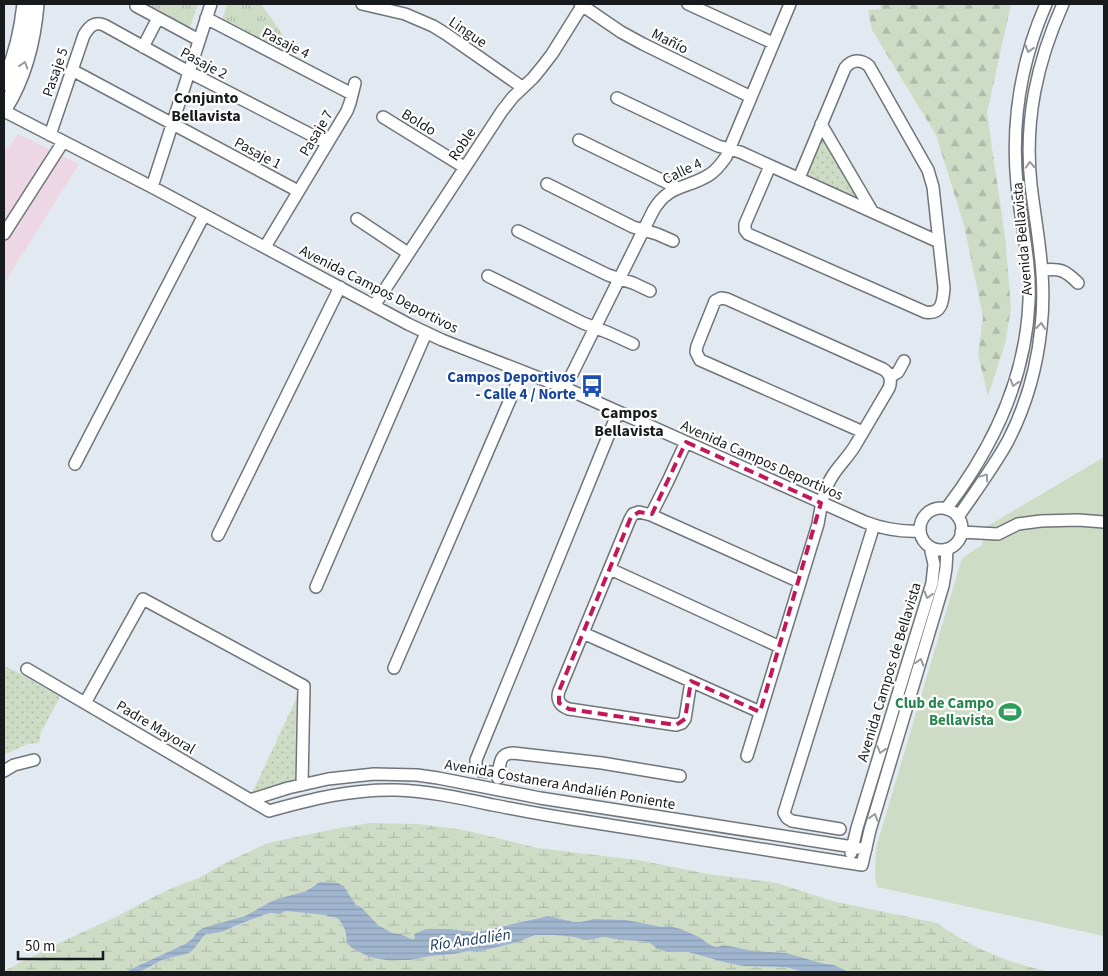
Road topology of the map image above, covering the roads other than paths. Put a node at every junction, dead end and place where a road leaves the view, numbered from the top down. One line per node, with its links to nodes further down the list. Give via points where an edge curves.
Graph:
1 (25, 4): 19 (main road, via 14,59)
2 (36, 4): 24 (main road, one-way to 2, via 27,58)
3 (211, 4): 12 (street)
4 (362, 4): 20 (street, Lingue, via 405,14 433,26)
5 (582, 4): 20 (street, Roble, via 547,61); 22 (street, Mañío, via 642,44)
6 (688, 4): 15 (street)
7 (790, 4): 15 (street, Calle 4)
8 (1046, 4): 70 (street, Avenida Bellavista, one-way to 70, via 1026,60 1016,124 1016,178 1029,301 1023,347 1011,393 992,438)
9 (1063, 4): 51 (street, Avenida Bellavista, one-way to 9, via 1031,184 1030,122 1041,61)
10 (136, 6): 11 (street)
11 (158, 18): 14 (street); 16 (street)
12 (206, 18): 14 (street); 21 (street, Pasaje 4)
13 (94, 24): 16 (street, Pasaje 2, via 104,25); 17 (street, Pasaje 5, via 84,35)
14 (199, 40): 18 (street)
15 (773, 44): 22 (street, Calle 4)
16 (143, 47): 18 (street, Pasaje 2)
17 (72, 70): 26 (street, Pasaje 1); 28 (street, Pasaje 5)
18 (189, 72): 26 (street); 31 (street, Pasaje 2)
19 (4, 83)
20 (522, 88): 34 (street, Roble, via 502,111)
21 (354, 89): 31 (street, Pasaje 7, via 347,112)
22 (751, 97): 32 (street, Calle 4)
23 (617, 98): 32 (street)
24 (4, 110): 28 (street, Avenida Campos Deportivos)
25 (383, 117): 34 (street, Boldo)
26 (172, 124): 37 (street); 39 (street, Pasaje 1)
27 (821, 124): 35 (street); 40 (street); 48 (street, via 845,68 856,60 866,63 928,170)
28 (50, 135): 30 (street, Avenida Campos Deportivos)
29 (579, 140): 38 (street)
30 (63, 142): 37 (street, Avenida Campos Deportivos); 42 (street)
31 (327, 143): 39 (street, Pasaje 7)
32 (729, 149): 33 (street); 38 (street, Calle 4, via 711,174)
33 (770, 166): 35 (street); 48 (street, via 744,224 748,234 928,313 939,308 942,301 944,288)
34 (464, 168): 50 (street, Roble)
35 (799, 178): 40 (street)
36 (547, 184): 44 (street)
37 (152, 187): 41 (street, Avenida Campos Deportivos)
38 (678, 188): 44 (street, Calle 4, via 659,201)
39 (298, 191): 49 (street, Pasaje 7)
40 (872, 211): 48 (street)
41 (204, 215): 49 (street, Avenida Campos Deportivos); 68 (street)
42 (9, 218): 46 (street)
43 (357, 220): 50 (street)
44 (644, 230): 47 (street); 53 (street, Calle 4)
45 (518, 231): 53 (street)
46 (4, 234)
47 (673, 241)
48 (939, 242)
49 (265, 247): 55 (street, Avenida Campos Deportivos)
50 (408, 253): 57 (street, Roble)
51 (1042, 270): 54 (street, via 1061,270); 72 (street, Avenida Bellavista, one-way to 51, via 1000,454 1028,391 1041,327)
52 (488, 276): 58 (street)
53 (619, 278): 56 (street); 58 (street, Calle 4)
54 (1078, 283)
55 (340, 287): 57 (street, Avenida Campos Deportivos); 77 (street)
56 (650, 291)
57 (374, 306): 59 (street, Avenida Campos Deportivos)
58 (595, 328): 60 (street); 64 (street, Calle 4)
59 (426, 333): 62 (street, Avenida Campos Deportivos); 82 (street)
60 (633, 344)
61 (904, 361): 63 (street, via 898,372)
62 (522, 372): 64 (street, Avenida Campos Deportivos); 85 (street)
63 (890, 377): 66 (street, via 889,388); 66 (street, via 883,369 727,299 718,299 713,305 697,346 700,360)
64 (565, 388): 65 (street, Avenida Campos Deportivos)
65 (618, 412): 67 (street, Avenida Campos Deportivos); 93 (street, via 476,760 480,771)
66 (863, 432): 69 (street, via 833,474)
67 (686, 442): 69 (street, Avenida Campos Deportivos); 71 (street)
68 (75, 464)
69 (822, 503): 74 (street, Avenida Campos Deportivos); 81 (street)
70 (946, 509): 72 (street); 75 (street, via 936,508 927,513 921,521)
71 (651, 515): 80 (street, via 639,512 631,517); 81 (street)
72 (958, 517): 76 (street)
73 (1104, 522): 76 (street, via 1041,521 1018,524 998,534)
74 (874, 525): 75 (street, Avenida Campos Deportivos, via 897,531); 99 (street, via 784,812 792,821)
75 (920, 531): 78 (street)
76 (961, 532): 79 (street, via 957,542)
77 (218, 535)
78 (930, 547): 79 (street); 100 (street, Avenida Campos de Bellavista, one-way to 100, via 934,564 932,583)
79 (947, 549): 101 (street, Avenida Campos de Bellavista, one-way to 79, via 943,586)
80 (610, 569): 83 (street); 84 (street)
81 (800, 582): 84 (street)
82 (316, 587)
83 (583, 633): 87 (street); 87 (street, via 558,695 559,703 565,708 679,724 686,716)
84 (780, 647): 89 (street)
85 (394, 668)
86 (27, 669): 88 (street, Padre Mayoral)
87 (691, 681): 89 (street)
88 (85, 703): 95 (street, via 143,599 304,686); 97 (street, Padre Mayoral)
89 (760, 712): 90 (street)
90 (746, 756)
91 (34, 760): 92 (street)
92 (4, 771)
93 (499, 773): 94 (street, via 502,758 513,753 602,762); 96 (street)
94 (680, 776)
95 (302, 785): 96 (street, Avenida Costanera Andalién Poniente, via 352,776 396,774 438,778); 97 (street, Avenida Costanera Andalién Poniente)
96 (496, 790): 100 (street, Avenida Costanera Andalién Poniente)
97 (250, 800): 98 (street, Padre Mayoral)
98 (269, 811): 102 (street, Avenida Costanera Andalién Poniente, via 352,792 418,792)
99 (840, 829)
100 (852, 848): 101 (street, Avenida Costanera Andalién Poniente); 102 (street, Avenida Campos de Bellavista)
101 (866, 850): 103 (street, Avenida Campos de Bellavista)
102 (848, 863): 103 (street, Avenida Costanera Andalién Poniente)
103 (862, 865)

